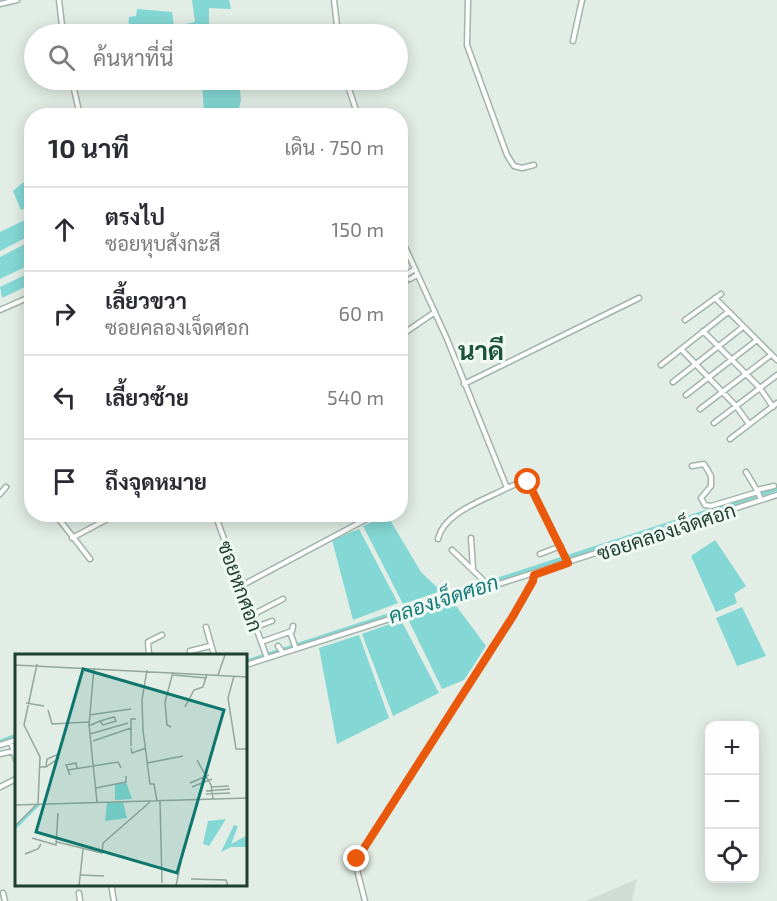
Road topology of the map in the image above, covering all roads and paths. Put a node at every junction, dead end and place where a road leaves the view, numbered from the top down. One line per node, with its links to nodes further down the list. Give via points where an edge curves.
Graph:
1 (17, 0): 6 (street)
2 (59, 0): 7 (street)
3 (334, 0): 8 (street)
4 (468, 0): 14 (street, via 467,45 507,155 514,166)
5 (582, 0): 9 (street)
6 (0, 4)
7 (62, 24)
8 (337, 24)
9 (573, 41)
10 (74, 90): 12 (street)
11 (349, 90): 13 (street)
12 (78, 108)
13 (355, 108)
14 (534, 165)
15 (408, 254): 16 (street)
16 (415, 269): 17 (street); 18 (street)
17 (408, 275)
18 (417, 275): 19 (street); 25 (street)
19 (408, 277)
20 (721, 294): 22 (street)
21 (639, 298): 43 (street)
22 (715, 298): 26 (street); 27 (street)
23 (24, 300): 24 (street)
24 (0, 310)
25 (435, 312): 29 (street); 43 (street)
26 (728, 312): 28 (street); 30 (street)
27 (686, 320)
28 (743, 327): 31 (street); 32 (street)
29 (408, 331)
30 (703, 332): 32 (street); 33 (street)
31 (757, 340): 34 (street); 35 (street)
32 (719, 346): 35 (street); 37 (street)
33 (681, 349): 37 (street); 38 (street)
34 (771, 354): 36 (street); 39 (street)
35 (731, 360): 39 (street); 41 (street)
36 (777, 360)
37 (695, 364): 41 (street); 42 (street)
38 (661, 365)
39 (745, 374): 44 (street); 45 (street)
40 (777, 375): 44 (street)
41 (708, 378): 45 (street); 46 (street)
42 (673, 381)
43 (467, 383): 58 (street)
44 (759, 388): 48 (street); 49 (street)
45 (722, 392): 48 (street); 50 (street)
46 (686, 394)
47 (777, 403): 49 (street)
48 (736, 406): 51 (street); 52 (street)
49 (772, 407): 52 (street)
50 (700, 409)
51 (714, 423)
52 (749, 424): 53 (street)
53 (730, 439)
54 (693, 466): 62 (street, via 704,464 711,476 711,486 701,498)
55 (746, 472): 60 (street)
56 (774, 486): 60 (street)
57 (6, 487): 59 (street)
58 (507, 489): 70 (street, via 450,519); 71 (street, via 521,482 529,484)
59 (0, 493)
60 (759, 494): 61 (street, ซอยคลองเจ็ดศอก); 62 (street); 63 (street, ซอยคลองเจ็ดศอก)
61 (777, 495)
62 (709, 507): 63 (street)
63 (712, 516): 75 (street, ซอยคลองเจ็ดศอก)
64 (61, 522): 68 (street)
65 (102, 522): 68 (street)
66 (218, 522): 78 (street, ซอยหกศอก)
67 (361, 522): 78 (street)
68 (72, 538): 74 (street)
69 (471, 538): 76 (street)
70 (438, 539)
71 (561, 546): 73 (street); 75 (street)
72 (452, 550): 76 (street)
73 (540, 554)
74 (90, 559)
75 (566, 560): 77 (street, ซอยคลองเจ็ดศอก)
76 (474, 570): 79 (street)
77 (534, 575): 79 (street, ซอยคลองเจ็ดศอก); 110 (street, via 513,616 357,859)
78 (241, 586): 81 (street, ซอยหกศอก)
79 (487, 586): 90 (street, ซอยคลองเจ็ดศอก)
80 (283, 599): 81 (street)
81 (255, 614): 83 (street, ซอยหกศอก)
82 (272, 621): 83 (street)
83 (259, 626): 88 (street, ซอยหกศอก)
84 (292, 626): 86 (street)
85 (206, 627): 89 (street)
86 (290, 632): 88 (street); 90 (street)
87 (162, 635): 92 (street, via 148,642)
88 (264, 641): 94 (street, ซอยหกศอก)
89 (210, 646): 91 (street); 93 (street)
90 (295, 646): 94 (street, ซอยคลองเจ็ดศอก)
91 (190, 651)
92 (149, 654)
93 (214, 654)
94 (267, 658): 95 (street, ซอยคลองเจ็ดศอก)
95 (248, 664)
96 (15, 740): 97 (street)
97 (11, 742): 98 (street); 99 (street)
98 (0, 745)
99 (14, 751): 100 (street); 101 (street)
100 (0, 754)
101 (15, 756)
102 (15, 780): 103 (street)
103 (0, 787)
104 (111, 886): 109 (street)
105 (3, 893): 107 (street)
106 (79, 893): 108 (street)
107 (5, 901)
108 (80, 901)
109 (114, 901)
110 (365, 901)

